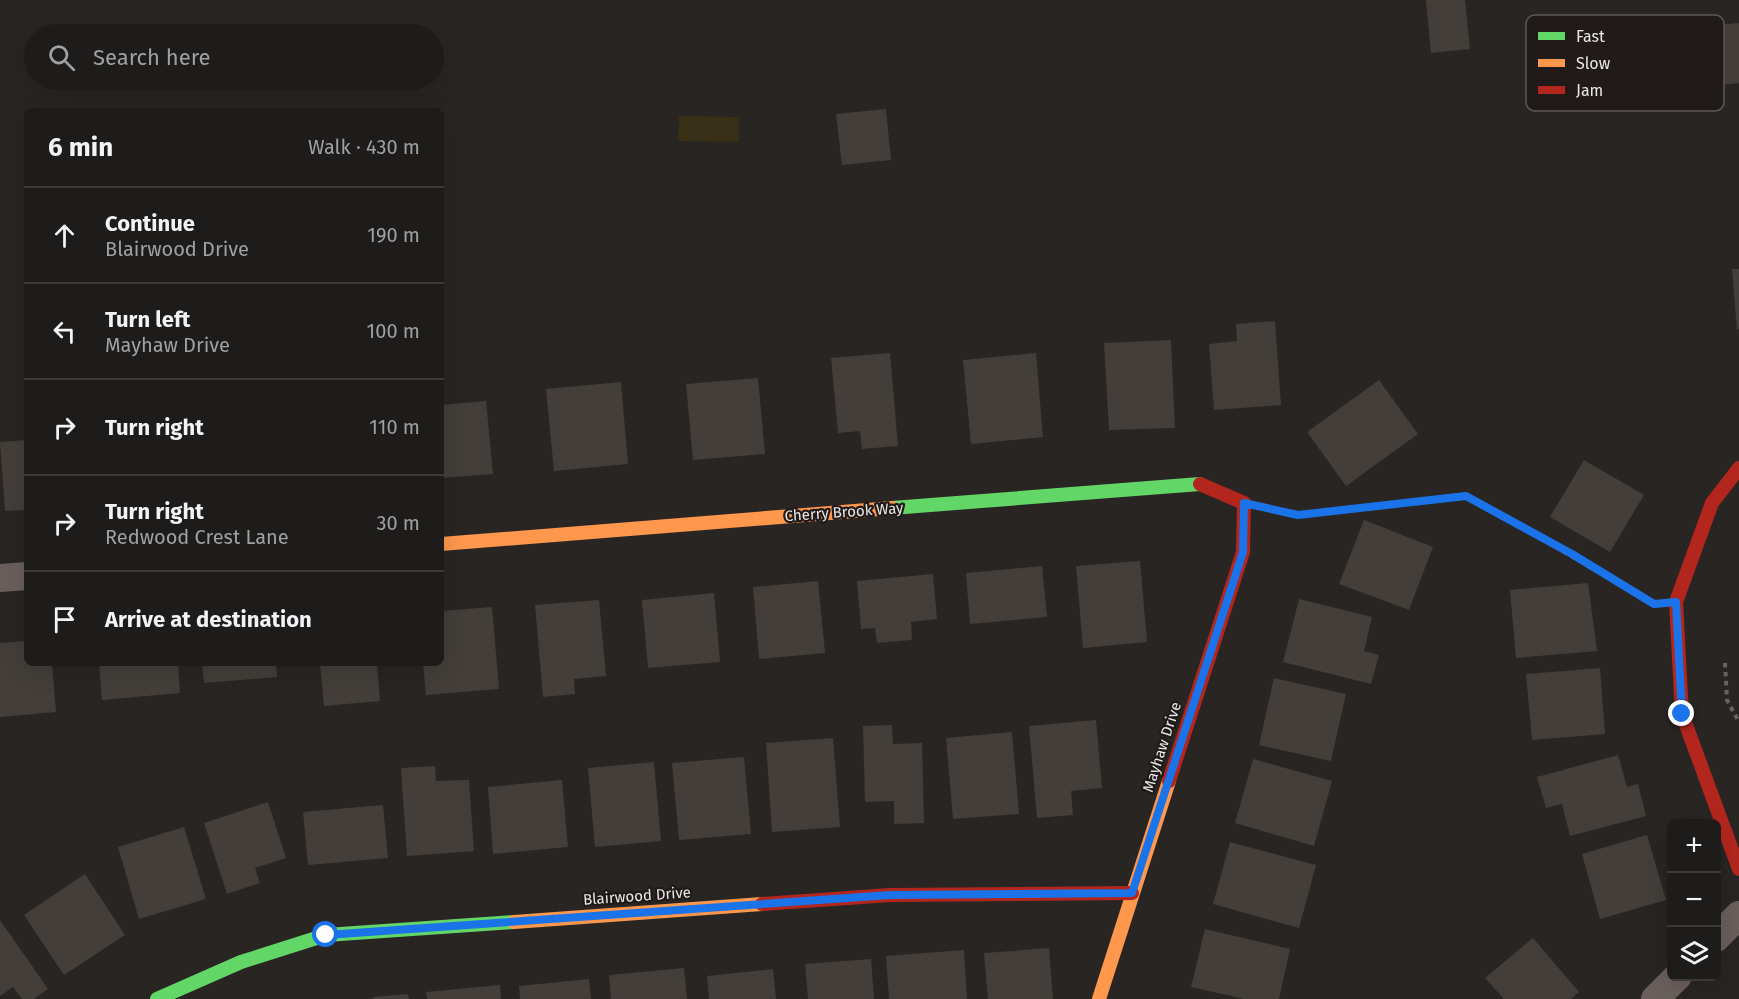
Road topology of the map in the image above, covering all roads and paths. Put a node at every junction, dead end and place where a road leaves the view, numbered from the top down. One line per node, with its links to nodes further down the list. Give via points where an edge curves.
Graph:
1 (1739, 468): 6 (street, via 1713,503)
2 (1244, 503): 3 (street, Cherry Brook Way, via 1200,484); 6 (path, via 1298,515 1466,496 1654,604); 10 (street, Mayhaw Drive, via 1243,552)
3 (444, 544)
4 (24, 576): 5 (street)
5 (0, 578)
6 (1676, 602): 9 (street, via 1682,714)
7 (1725, 663): 8 (path, via 1727,700)
8 (1739, 722)
9 (1739, 869)
10 (1132, 893): 14 (street, Blairwood Drive, via 890,895 326,935 241,962); 15 (street, Mayhaw Drive)
11 (1739, 915): 12 (street)
12 (1721, 933)
13 (1673, 981): 16 (street)
14 (158, 999)
15 (1099, 999)
16 (1655, 999)

